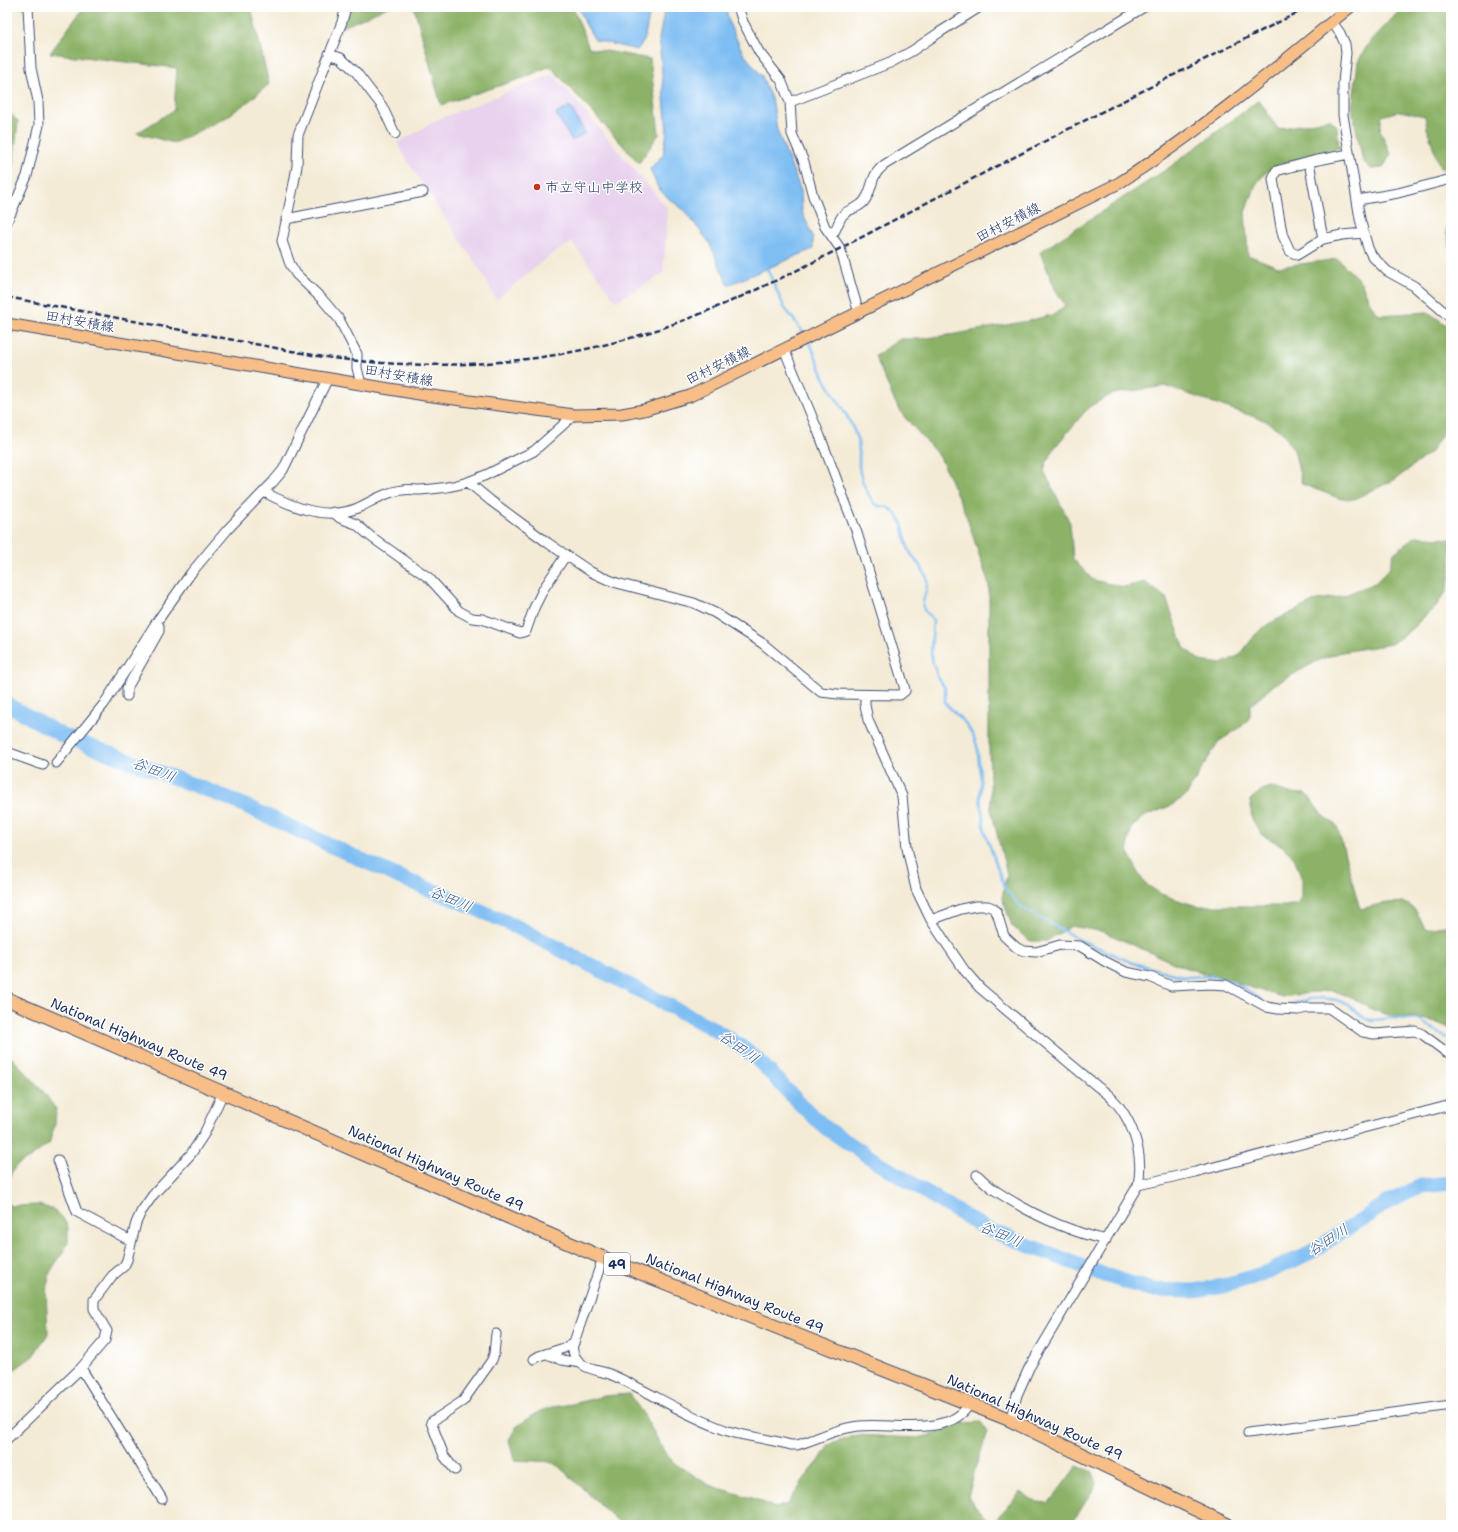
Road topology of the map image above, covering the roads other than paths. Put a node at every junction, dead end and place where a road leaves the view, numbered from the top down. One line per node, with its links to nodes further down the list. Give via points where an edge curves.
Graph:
1 (28, 7): 17 (street, via 31,68 38,101 39,125 27,176)
2 (346, 7): 8 (street)
3 (738, 7): 9 (street, via 743,22 760,52 781,80)
4 (980, 7): 9 (street, via 890,63)
5 (1144, 7): 19 (street, via 884,165 876,172 866,200 842,216 837,230)
6 (1350, 7): 7 (main road, 田村安積線)
7 (1332, 22): 11 (street, via 1345,44 1343,115); 21 (main road, 田村安積線, via 1223,110 1160,157 1119,183)
8 (329, 54): 10 (street, via 341,58 356,72 382,106); 16 (street, via 298,135 295,178)
9 (790, 102): 19 (street, via 794,139 804,162 813,196)
10 (395, 134)
11 (1349, 154): 12 (street); 15 (street)
12 (1309, 162): 20 (street); 20 (street, via 1276,171 1273,176 1281,227 1290,251 1295,255)
13 (1451, 179): 15 (street)
14 (423, 192): 16 (street)
15 (1358, 200): 18 (street)
16 (286, 219): 26 (street, via 282,241 290,264 340,319 357,354)
17 (7, 222)
18 (1364, 233): 20 (street); 22 (street, via 1372,256 1383,267 1414,286)
19 (832, 235): 21 (street, via 840,248)
20 (1323, 239)
21 (858, 313): 24 (main road, 田村安積線)
22 (1451, 318)
23 (7, 324): 25 (main road, 田村安積線)
24 (784, 349): 27 (main road, 田村安積線, via 690,396 669,403 622,414); 33 (street, via 857,532 905,691 900,695)
25 (328, 378): 26 (main road, 田村安積線); 29 (street, via 290,458)
26 (361, 384): 27 (main road, 田村安積線)
27 (574, 415): 28 (street, via 534,451)
28 (468, 482): 30 (street, via 447,488 403,489 352,510); 31 (street)
29 (264, 492): 30 (street, via 307,510); 32 (street, via 191,573)
30 (333, 512): 31 (street, via 340,518 356,524 429,578 459,611 472,618 482,619 520,633 526,631 544,588)
31 (566, 555): 33 (street, via 604,578 694,603 715,613 762,643 821,692)
32 (156, 623): 34 (street, via 159,631 128,686); 36 (street, via 104,704)
33 (865, 695): 38 (street, via 868,720 902,796 906,841 913,878)
34 (127, 696)
35 (7, 752): 37 (street)
36 (56, 763)
37 (43, 765)
38 (931, 920): 40 (street, via 961,909 988,906 997,913 1004,936 1024,951 1036,952 1060,945 1080,946 1126,972 1150,977 1171,986 1226,985 1267,1007 1298,1010 1329,1008 1363,1032 1374,1034 1415,1031); 45 (street, via 965,971 980,988 1112,1098 1126,1118 1137,1142 1140,1171)
39 (7, 999): 41 (highway, National Highway Route 49 / 49)
40 (1451, 1053)
41 (223, 1093): 46 (street, via 204,1134 191,1154 153,1195 142,1212); 48 (highway, National Highway Route 49 / 49)
42 (1451, 1105): 45 (street)
43 (58, 1160): 46 (street, via 77,1212)
44 (977, 1175): 47 (street, via 995,1190 1039,1215)
45 (1138, 1185): 47 (street)
46 (131, 1241): 54 (street, via 124,1266 109,1280 93,1303 107,1331 106,1338)
47 (1105, 1241): 57 (street, via 1029,1368)
48 (603, 1258): 50 (street); 55 (highway, National Highway Route 49 / 49)
49 (496, 1334): 60 (street, via 492,1360 467,1396 432,1422 444,1456)
50 (574, 1343): 51 (street); 53 (street, via 573,1352)
51 (547, 1354): 52 (street); 53 (street)
52 (534, 1359)
53 (581, 1363): 55 (street, via 716,1426 791,1445 843,1428 940,1424 965,1412)
54 (81, 1368): 59 (street); 61 (street)
55 (970, 1403): 57 (highway, National Highway Route 49 / 49)
56 (1451, 1405): 58 (street)
57 (1008, 1420): 62 (highway, National Highway Route 49 / 49)
58 (1248, 1434)
59 (7, 1439)
60 (455, 1470)
61 (162, 1499)
62 (1228, 1525)

